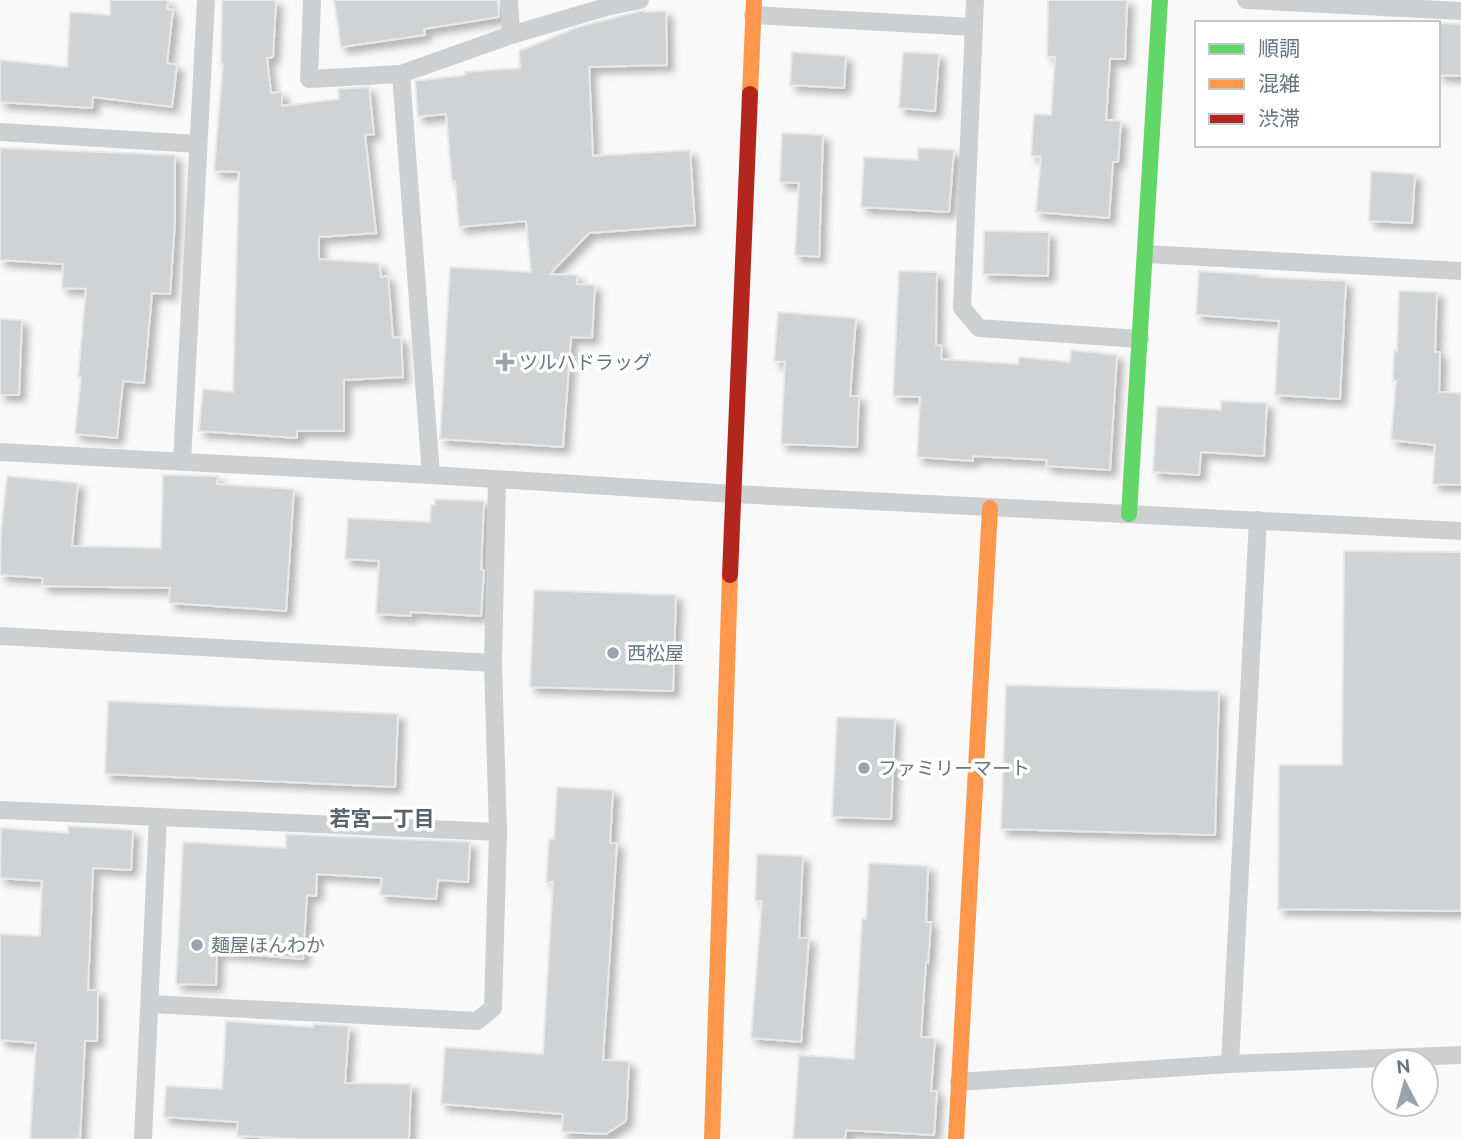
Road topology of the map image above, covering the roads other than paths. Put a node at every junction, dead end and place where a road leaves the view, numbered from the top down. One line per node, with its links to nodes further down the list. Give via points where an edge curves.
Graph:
1 (206, 0): 14 (lane)
2 (312, 0): 12 (lane, via 309,79)
3 (509, 0): 11 (lane)
4 (640, 0): 11 (lane)
5 (975, 0): 10 (lane)
6 (1160, 0): 15 (street)
7 (1246, 0): 9 (lane)
8 (754, 7): 10 (lane); 22 (street)
9 (1461, 11)
10 (974, 27): 17 (lane, via 962,308 979,328)
11 (511, 35): 12 (lane)
12 (401, 74): 20 (lane)
13 (0, 132): 14 (lane)
14 (198, 144): 19 (lane)
15 (1146, 254): 16 (lane); 17 (street)
16 (1461, 271)
17 (1140, 340): 24 (street)
18 (0, 452): 19 (lane)
19 (182, 461): 20 (lane)
20 (431, 475): 21 (lane)
21 (497, 481): 22 (lane); 28 (lane)
22 (733, 494): 23 (lane); 37 (street)
23 (990, 508): 24 (lane); 35 (street)
24 (1129, 514): 25 (lane)
25 (1258, 520): 26 (lane); 34 (lane)
26 (1461, 531)
27 (0, 636): 28 (lane)
28 (493, 663): 31 (lane)
29 (0, 810): 30 (lane)
30 (158, 817): 31 (lane); 32 (lane)
31 (498, 832): 32 (lane, via 493,1007 477,1021)
32 (151, 1004): 36 (lane)
33 (1461, 1055): 34 (lane)
34 (1230, 1064): 35 (lane)
35 (959, 1082): 38 (street)
36 (143, 1139)
37 (712, 1139)
38 (956, 1139)

